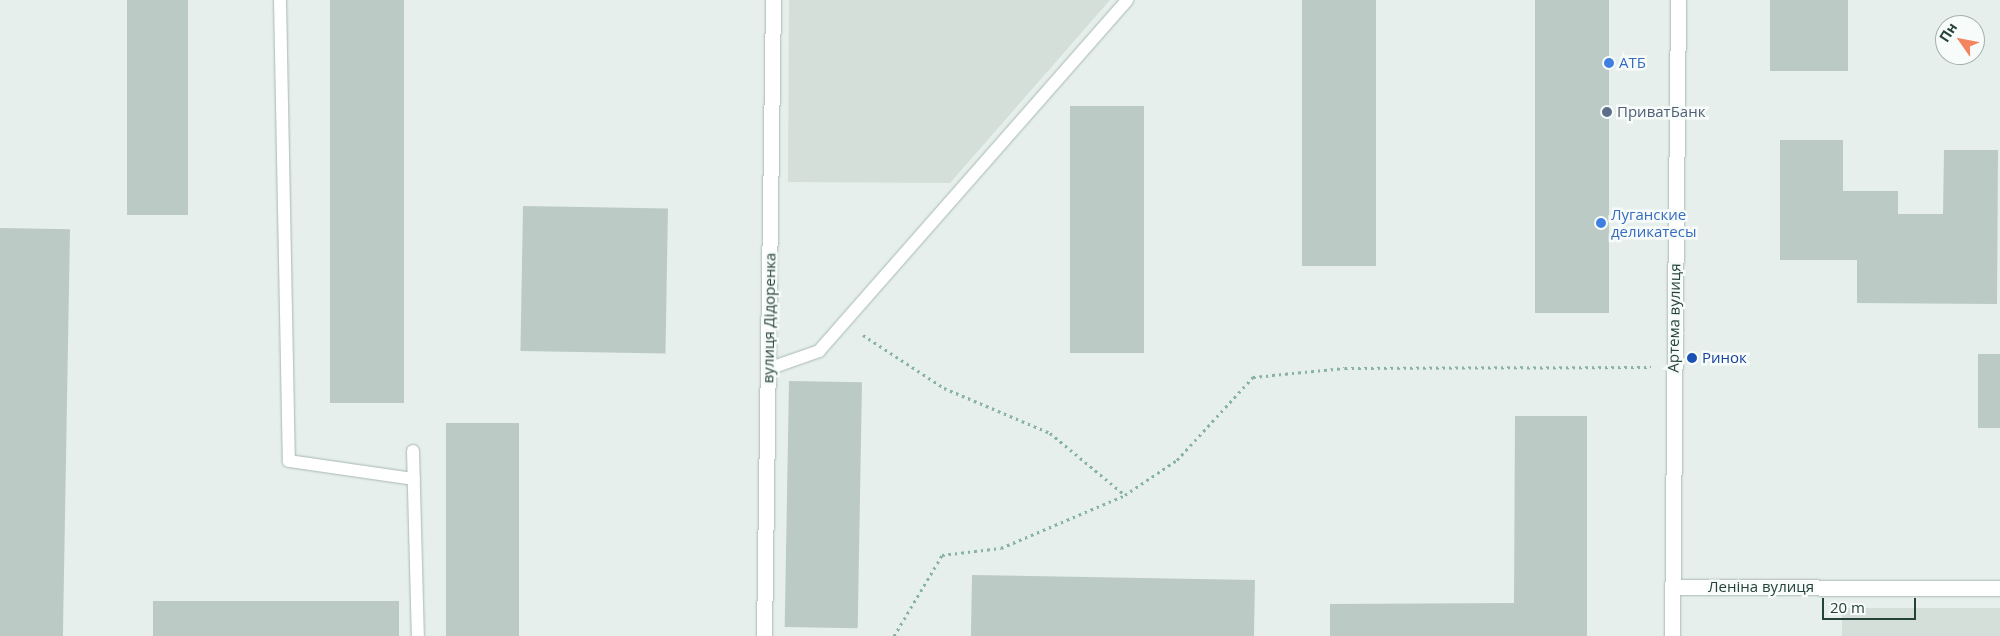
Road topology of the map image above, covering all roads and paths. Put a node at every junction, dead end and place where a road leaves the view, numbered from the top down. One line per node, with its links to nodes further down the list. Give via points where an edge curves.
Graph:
1 (280, 0): 9 (lane, via 289,461)
2 (773, 0): 7 (street, вулиця Дідоренка)
3 (1128, 0): 5 (lane)
4 (1678, 0): 6 (street, Артема вулиця)
5 (845, 324): 7 (lane, via 819,351); 10 (path, via 944,388 1050,433)
6 (1674, 368): 10 (path, via 1345,368 1253,377 1177,460); 11 (street, Артема вулиця)
7 (768, 369): 14 (street, вулиця Дідоренка)
8 (413, 451): 9 (lane)
9 (414, 479): 13 (lane)
10 (1125, 495): 15 (path, via 1001,548 942,555)
11 (1673, 587): 12 (street, Леніна вулиця); 16 (street, Артема вулиця)
12 (2000, 588)
13 (418, 636)
14 (764, 636)
15 (894, 636)
16 (1672, 636)

